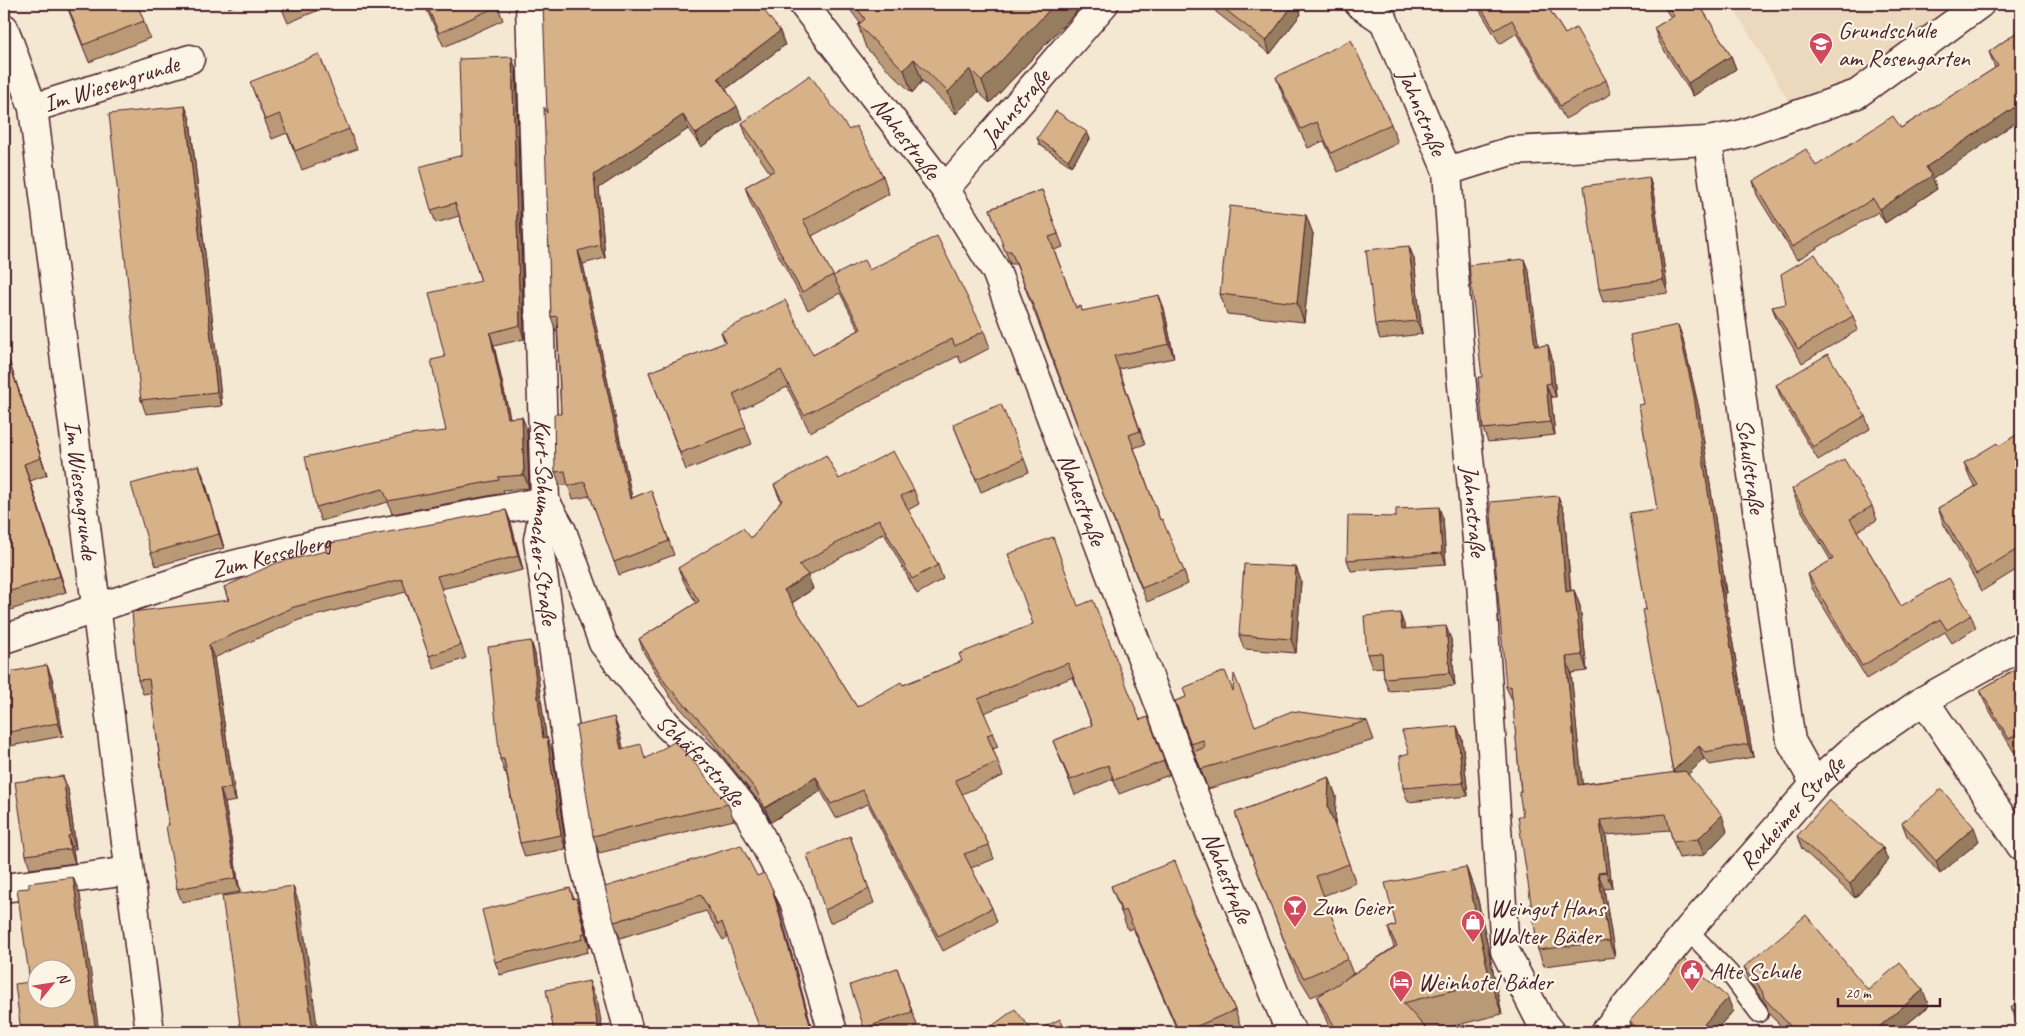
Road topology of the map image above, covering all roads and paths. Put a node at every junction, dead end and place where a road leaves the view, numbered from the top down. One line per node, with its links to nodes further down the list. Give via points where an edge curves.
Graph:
1 (530, 4): 12 (street, Kurt-Schumacher-Straße)
2 (803, 4): 11 (street, Nahestraße)
3 (1104, 4): 11 (street, Jahnstraße)
4 (1359, 4): 10 (street, Jahnstraße, via 1384,22)
5 (1980, 4): 9 (street, via 1856,94 1739,135)
6 (4, 28): 8 (street, Im Wiesengrunde)
7 (190, 59): 8 (street, Im Wiesengrunde)
8 (33, 108): 13 (street, Im Wiesengrunde)
9 (1708, 141): 10 (street, via 1511,151); 17 (street, Schulstraße, via 1791,741)
10 (1447, 172): 27 (street, Jahnstraße, via 1461,375 1482,581 1505,951 1539,1018)
11 (945, 189): 26 (street, Nahestraße, via 996,271 1186,774)
12 (545, 501): 13 (street, Zum Kesselberg, via 307,546 209,571); 24 (street, Kurt-Schumacher-Straße, via 538,540 584,864); 25 (street, Schäferstraße, via 562,531 603,643 667,724 706,761 749,814 794,901)
13 (97, 608): 14 (street, Zum Kesselberg); 19 (street, Im Wiesengrunde)
14 (4, 639)
15 (2021, 646): 16 (street, Roxheimer Straße)
16 (1924, 700): 17 (street, Roxheimer Straße, via 1850,751); 18 (street)
17 (1815, 784): 21 (street, Roxheimer Straße)
18 (2021, 846)
19 (129, 871): 20 (street); 23 (street, Im Wiesengrunde)
20 (4, 888)
21 (1688, 930): 22 (lane, via 1730,974); 28 (street, Roxheimer Straße)
22 (1759, 1013)
23 (150, 1032)
24 (629, 1032)
25 (833, 1032)
26 (1292, 1032)
27 (1550, 1032)
28 (1606, 1032)

